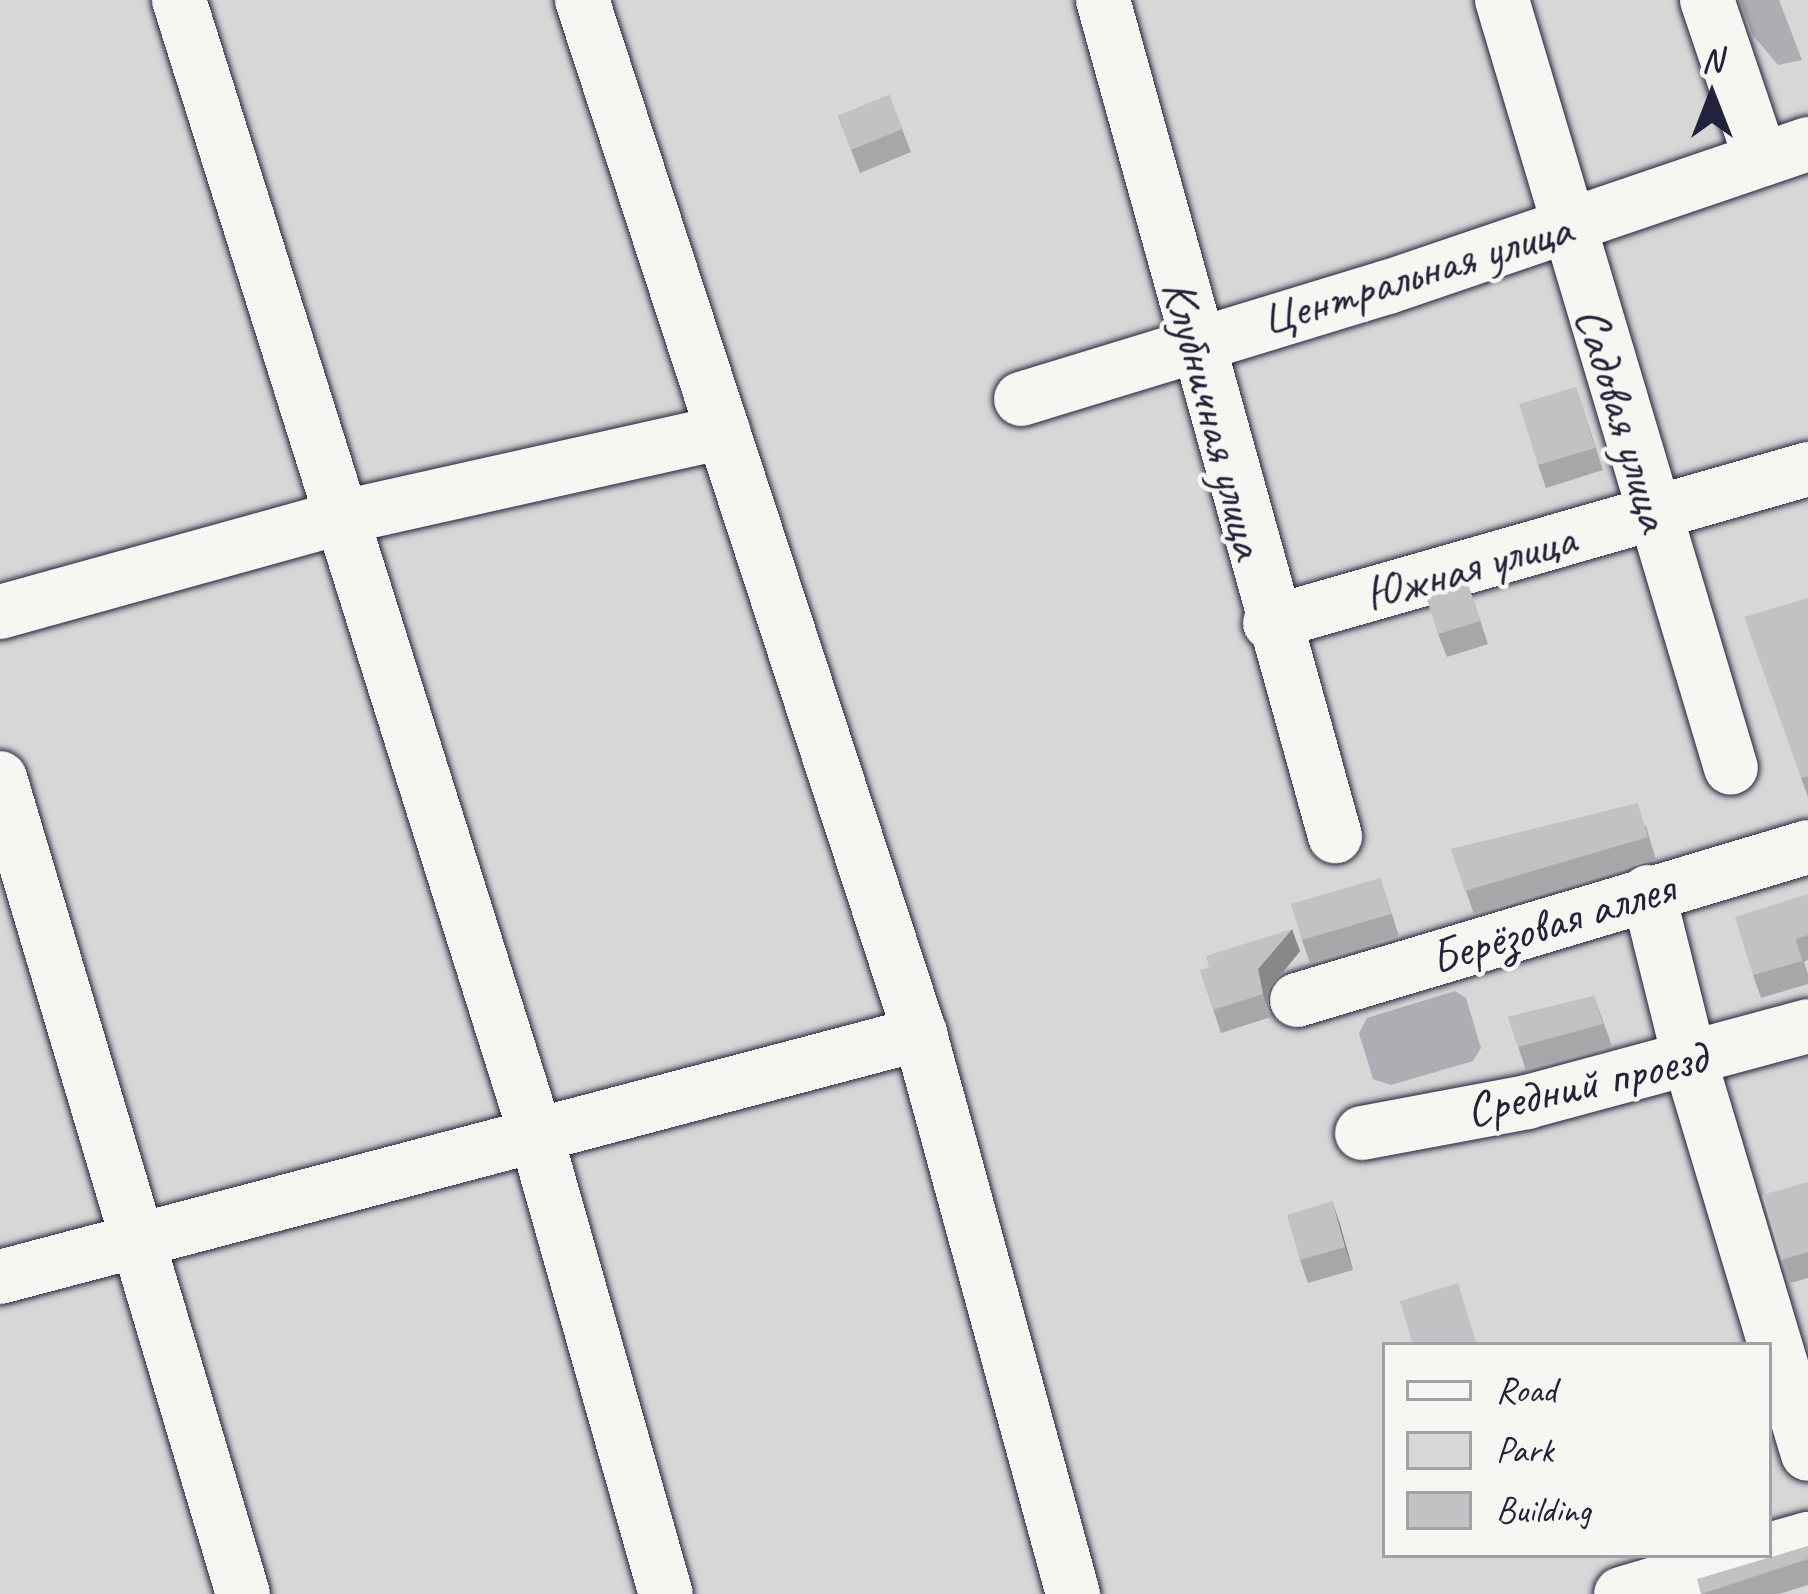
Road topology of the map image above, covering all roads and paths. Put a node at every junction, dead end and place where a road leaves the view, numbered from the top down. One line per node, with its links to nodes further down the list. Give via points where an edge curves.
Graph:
1 (179, 0): 13 (lane)
2 (582, 0): 10 (lane)
3 (1103, 0): 8 (lane, Клубничная улица)
4 (1502, 0): 7 (lane, Садовая улица)
5 (1707, 0): 6 (lane)
6 (1784, 150): 7 (lane, Центральная улица)
7 (1567, 229): 8 (lane, Центральная улица); 12 (lane, Садовая улица)
8 (1192, 343): 9 (lane, Центральная улица); 15 (lane, Клубничная улица)
9 (1021, 399)
10 (723, 432): 13 (lane); 23 (lane)
11 (1808, 469): 12 (lane, Южная улица)
12 (1651, 515): 15 (lane, Южная улица); 16 (lane, Садовая улица)
13 (339, 518): 14 (lane); 25 (lane)
14 (0, 612)
15 (1270, 623): 18 (lane, Клубничная улица)
16 (1731, 768)
17 (0, 778): 27 (lane)
18 (1335, 836)
19 (1805, 859): 20 (lane, Берёзовая аллея)
20 (1648, 892): 21 (lane, Берёзовая аллея); 24 (lane)
21 (1297, 1000)
22 (1808, 1026): 24 (lane, Средний проезд)
23 (920, 1034): 25 (lane); 36 (lane)
24 (1690, 1061): 26 (lane, Средний проезд); 29 (lane)
25 (536, 1132): 27 (lane); 35 (lane)
26 (1362, 1133)
27 (141, 1236): 28 (lane); 34 (lane)
28 (0, 1277)
29 (1786, 1365): 30 (lane)
30 (1808, 1454)
31 (1808, 1539): 32 (lane)
32 (1772, 1549)
33 (1743, 1558): 37 (lane)
34 (243, 1594)
35 (666, 1594)
36 (1073, 1594)
37 (1621, 1594)

